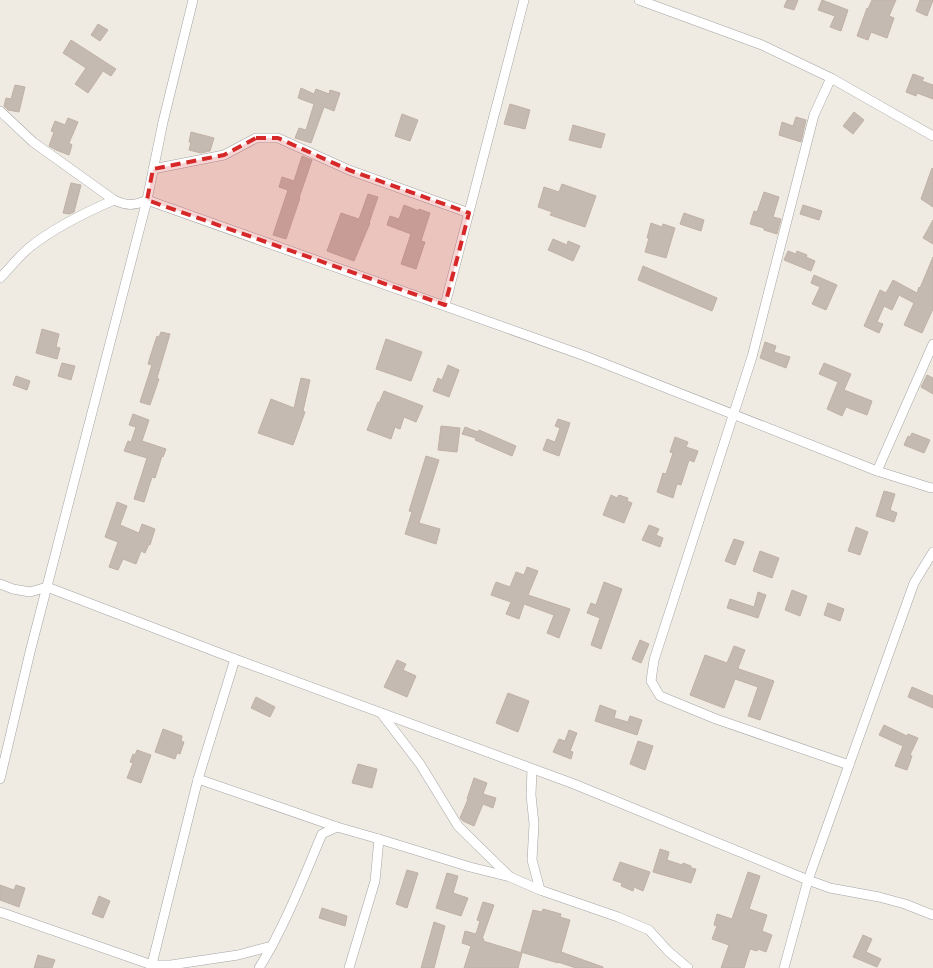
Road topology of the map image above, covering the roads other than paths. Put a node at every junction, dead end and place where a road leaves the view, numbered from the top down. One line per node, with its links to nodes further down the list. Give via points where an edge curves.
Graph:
1 (193, 0): 7 (street)
2 (524, 0): 10 (street)
3 (639, 0): 4 (street, via 762,45)
4 (831, 78): 6 (street); 14 (street, via 814,115 752,357)
5 (0, 111): 8 (street, via 33,142)
6 (933, 136)
7 (153, 169): 9 (street); 10 (street, via 224,156 256,138 278,138 349,170)
8 (114, 200): 9 (street, via 136,205); 11 (street, via 56,228 28,248)
9 (147, 200): 12 (street); 19 (street)
10 (469, 213): 12 (street)
11 (0, 278)
12 (445, 305): 14 (street)
13 (933, 344): 15 (street)
14 (733, 414): 15 (street); 22 (street, via 650,681 660,696)
15 (877, 471): 16 (street)
16 (933, 488)
17 (933, 552): 22 (street, via 914,583)
18 (0, 584): 19 (street, via 30,592)
19 (47, 587): 20 (street); 24 (street)
20 (235, 659): 21 (street); 25 (street)
21 (381, 713): 23 (street); 28 (street, via 420,764 458,826)
22 (849, 765): 29 (street)
23 (532, 769): 29 (street); 30 (street, via 532,860)
24 (0, 778)
25 (198, 779): 26 (street); 34 (street)
26 (337, 828): 27 (street); 33 (street, via 322,834)
27 (379, 839): 28 (street); 36 (street, via 375,880)
28 (510, 877): 30 (street)
29 (808, 880): 32 (street, via 905,904); 38 (street)
30 (540, 890): 37 (street, via 649,930)
31 (0, 912): 34 (street)
32 (933, 915)
33 (272, 946): 34 (street, via 238,955); 35 (street)
34 (152, 967)
35 (259, 968)
36 (349, 968)
37 (688, 968)
38 (784, 968)

